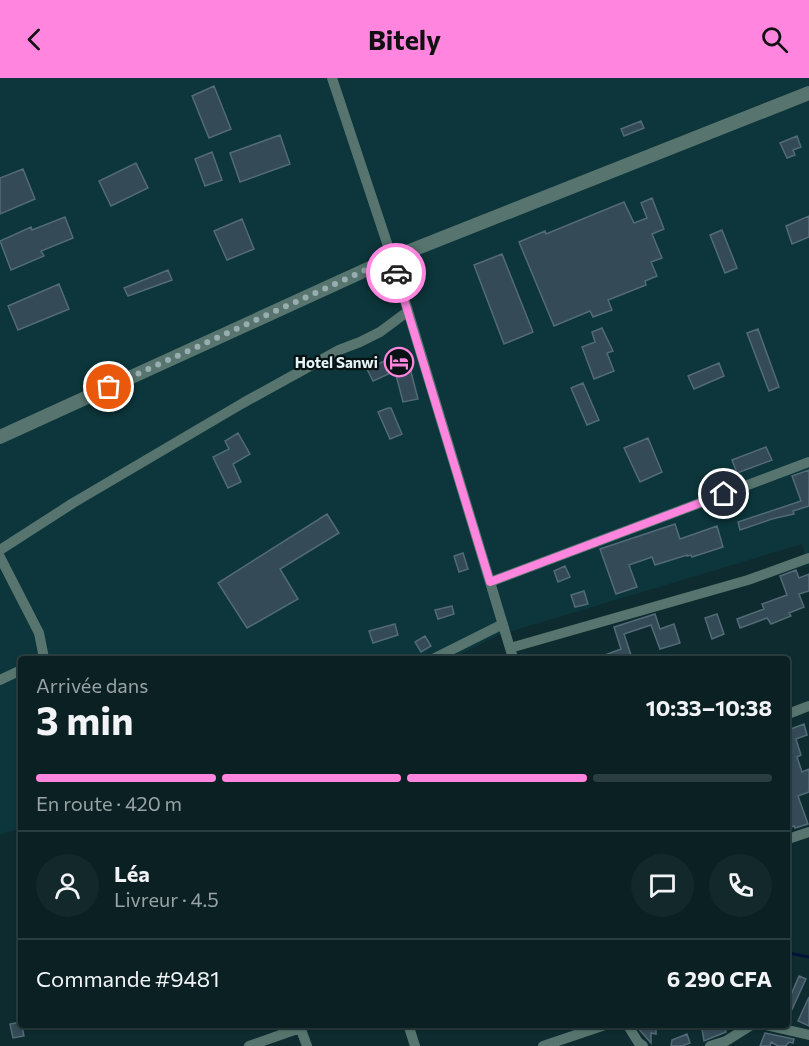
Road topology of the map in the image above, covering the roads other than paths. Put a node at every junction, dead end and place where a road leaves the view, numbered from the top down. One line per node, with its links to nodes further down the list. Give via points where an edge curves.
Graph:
1 (332, 78): 3 (street)
2 (809, 93): 3 (street)
3 (392, 258): 4 (street); 5 (street)
4 (407, 312): 7 (street, via 380,332 243,403); 10 (street)
5 (0, 437)
6 (809, 462): 10 (street)
7 (0, 550)
8 (0, 557): 13 (street, via 37,627)
9 (809, 558): 12 (street)
10 (490, 582): 11 (street)
11 (503, 624): 12 (street); 14 (street)
12 (511, 653)
13 (44, 656)
14 (439, 656)
15 (18, 671): 16 (street)
16 (0, 680)
17 (809, 706): 18 (street)
18 (790, 713)
19 (809, 832): 20 (street)
20 (790, 838)
21 (295, 1028): 29 (street)
22 (301, 1028): 30 (street)
23 (409, 1028): 31 (street)
24 (596, 1028): 32 (street)
25 (629, 1028): 33 (street)
26 (747, 1028): 34 (street)
27 (778, 1028): 28 (street)
28 (809, 1035)
29 (249, 1046)
30 (307, 1046)
31 (414, 1046)
32 (543, 1046)
33 (643, 1046)
34 (710, 1046)

